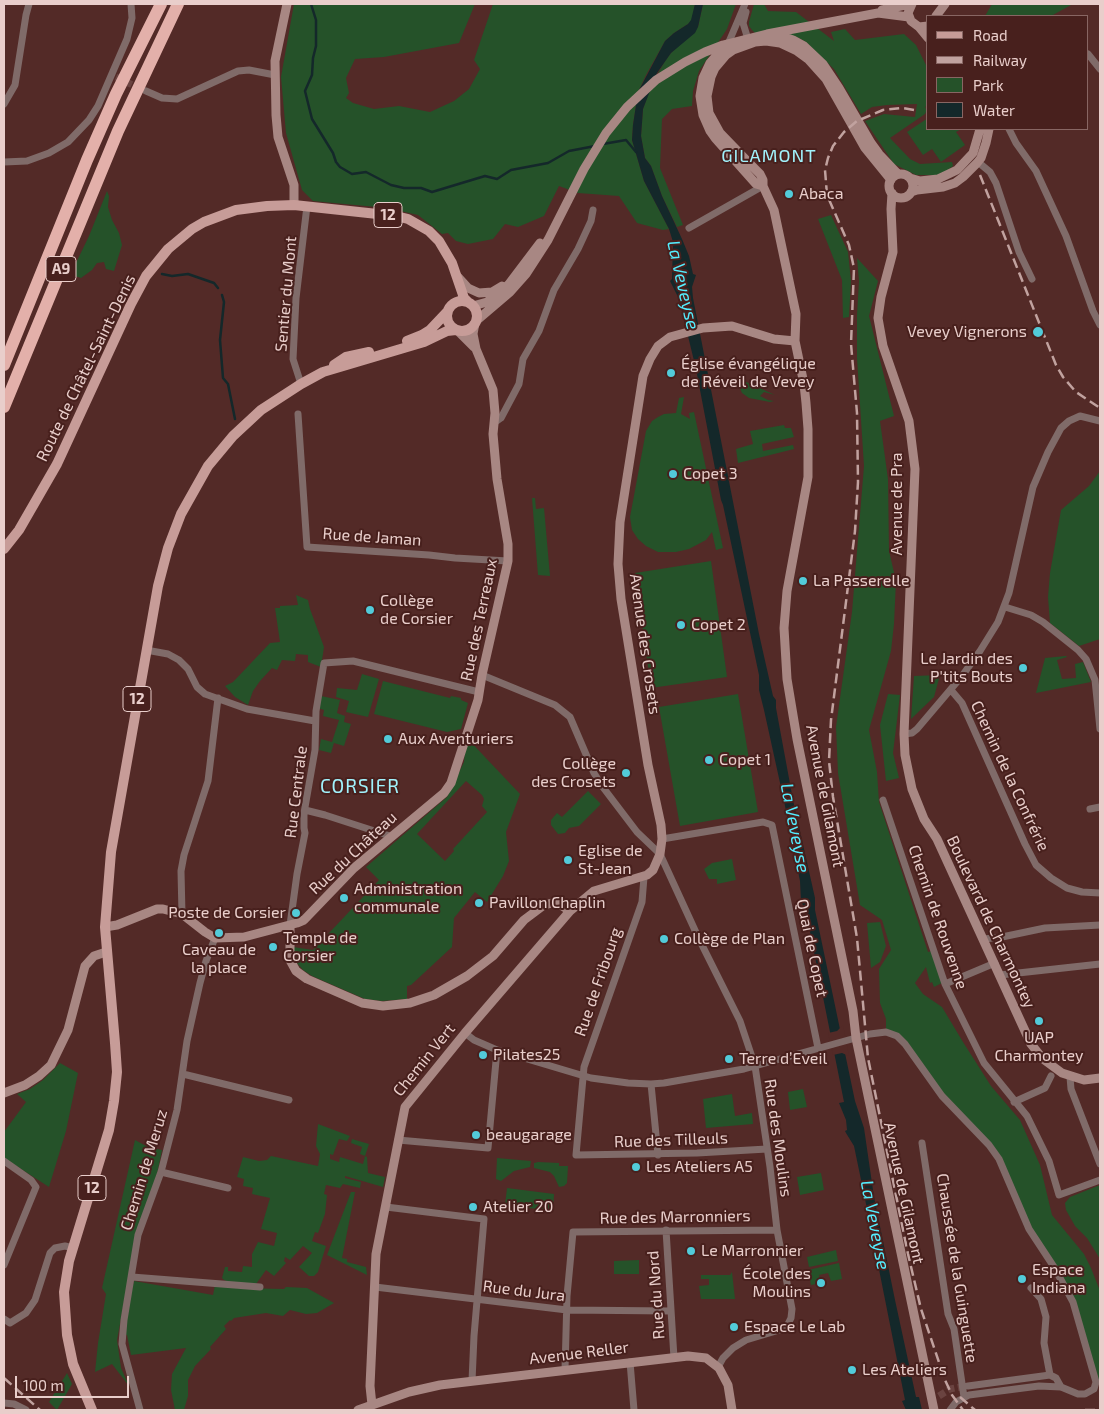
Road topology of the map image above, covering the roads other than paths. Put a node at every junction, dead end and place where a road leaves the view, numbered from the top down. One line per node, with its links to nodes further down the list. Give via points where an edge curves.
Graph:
1 (29, 4): 20 (street, via 16,85)
2 (131, 4): 25 (street, via 130,29 114,76 89,120 68,142 49,153 27,161)
3 (161, 4): 47 (highway, A9, via 87,160)
4 (178, 4): 50 (highway, A9, via 118,131)
5 (287, 4): 18 (street, via 277,47)
6 (745, 4): 15 (street)
7 (749, 4): 14 (street, via 743,23)
8 (911, 4): 10 (street); 12 (street)
9 (945, 4): 11 (street)
10 (878, 13): 12 (street); 37 (street, via 723,45 664,75 641,93 606,133 548,240)
11 (937, 15)
12 (909, 17): 13 (street, via 913,23)
13 (924, 26)
14 (747, 36): 15 (street, Avenue de Gilamont); 21 (street, Avenue de Gilamont, via 779,34 804,46 831,75)
15 (728, 44): 29 (street, Avenue de Gilamont, via 705,72 700,106 715,138 752,180)
16 (1089, 55): 17 (street)
17 (1100, 69)
18 (275, 75): 19 (street, via 238,71 173,99); 32 (street, via 278,137 293,182)
19 (146, 91)
20 (4, 104)
21 (852, 118): 27 (street, Avenue de Gilamont, via 873,159); 29 (street, Avenue de Gilamont, via 826,79 808,59 789,46 755,42 726,56 711,77 707,107 720,133 760,174)
22 (980, 130): 28 (street, via 973,153 957,170 938,179)
23 (989, 130): 26 (street)
24 (1010, 130): 43 (street, via 1036,171 1066,236)
25 (4, 162)
26 (978, 162): 31 (street, via 955,183); 39 (street, via 990,172 996,183)
27 (894, 177): 28 (street, via 905,174); 30 (street, via 890,187)
28 (910, 178): 31 (street, via 913,186)
29 (763, 186): 36 (street); 45 (street, Avenue de Gilamont, via 774,210 789,278 796,314)
30 (892, 193): 31 (street, via 898,197); 35 (street, Avenue de Pra)
31 (907, 195): 35 (street, Avenue de Pra, via 896,209)
32 (294, 205): 33 (main road, Route de Châtel-Saint-Denis / 12); 54 (main road, Route de Châtel-Saint-Denis / 12, via 250,208 213,218 180,238 153,265 131,304 57,464 19,530)
33 (308, 206): 38 (main road, Route de Châtel-Saint-Denis / 12, via 396,216 419,224 439,241); 49 (street, Sentier du Mont, via 296,298 293,358)
34 (593, 210): 53 (street, via 578,249 554,290 539,331 523,359 519,384 500,420)
35 (893, 222): 64 (street, Avenue de Pra, via 893,252 878,318 882,346 909,421 915,469)
36 (689, 228)
37 (521, 272): 38 (street, via 497,290 484,293 470,290); 40 (street, via 494,298 483,304); 42 (street, via 501,301)
38 (456, 273): 40 (main road, Route de Châtel-Saint-Denis / 12, via 464,298); 41 (main road)
39 (1032, 279)
40 (470, 304): 41 (main road, via 458,302); 42 (main road, 12, via 477,314)
41 (449, 309): 44 (main road, via 448,322); 48 (main road, 12, via 434,327 422,335 346,357)
42 (476, 322): 44 (main road, 12, via 468,330); 46 (street, Rue des Terreaux, via 473,334)
43 (1099, 324)
44 (457, 330): 46 (street, Rue des Terreaux); 48 (main road, 12)
45 (795, 341): 70 (street, Avenue des Crosets, via 774,339 732,326 678,334 658,346 644,376 620,522 620,599); 87 (street, Avenue de Gilamont, via 806,403 808,477 786,591 785,657 797,739 854,1016)
46 (476, 349): 53 (street, Rue des Terreaux, via 492,388)
47 (4, 365)
48 (323, 372): 49 (main road, 12)
49 (300, 384): 57 (main road, 12, via 245,424 220,450 198,481 168,548)
50 (4, 407)
51 (298, 414): 55 (street, Rue de Jaman, via 307,547)
52 (1100, 421): 56 (street, via 1080,416 1069,420 1048,452 1033,487)
53 (494, 423): 55 (street, Rue des Terreaux, via 496,479)
54 (4, 549)
55 (508, 561): 58 (street, Rue des Terreaux)
56 (1005, 607): 59 (street, via 980,651); 63 (street, via 1043,622 1086,659 1095,680)
57 (146, 650): 61 (street, via 168,654 179,660 197,687); 78 (main road, 12, via 111,852)
58 (482, 675): 60 (street, Rue des Terreaux); 71 (street, via 564,711 573,722 602,786 637,832)
59 (950, 690): 64 (street, via 917,729); 73 (street, Chemin de la Confrérie, via 962,703 1036,865 1067,888)
60 (479, 692): 62 (street, Rue Centrale, via 353,661 324,663); 69 (street, Rue du Château, via 451,783 439,797)
61 (218, 698): 62 (street, via 247,709); 75 (street, via 208,781 188,838 181,871)
62 (315, 721): 68 (street, Rue Centrale, via 317,733)
63 (1100, 729)
64 (904, 734): 80 (street, Boulevard de Charmontey, via 912,789)
65 (883, 800): 85 (street, Chemin de Rouvenne)
66 (1100, 807): 67 (street)
67 (1090, 809)
68 (305, 810): 69 (street); 76 (street, Rue Centrale, via 305,833)
69 (390, 836): 76 (street, Rue du Château, via 304,920)
70 (662, 839): 71 (street, Avenue des Crosets); 88 (street, Quai de Copet, via 763,822 772,825)
71 (660, 854): 72 (street, via 653,870); 90 (street, Rue des Moulins, via 738,1016)
72 (644, 877): 74 (street, Chemin Vert, via 594,891); 92 (street, Rue de Fribourg, via 642,902)
73 (1100, 893)
74 (570, 911): 76 (street, via 556,902 544,905 524,920 493,956 467,976 434,995 410,1003 383,1006 362,1003 296,971 290,960); 86 (street, Chemin Vert)
75 (182, 914): 78 (street, via 157,909); 79 (street)
76 (290, 925): 79 (street, Rue du Château, via 244,936)
77 (1100, 925): 80 (street, via 1044,928)
78 (105, 927): 81 (main road, 12)
79 (215, 938): 91 (street, Chemin de Meruz, via 200,983)
80 (984, 939): 82 (street, Boulevard de Charmontey)
81 (106, 952): 97 (street, via 94,956 85,966 68,1030 51,1065 25,1085); 113 (main road, 12, via 115,1043 114,1101 109,1130)
82 (995, 963): 84 (street, Boulevard de Charmontey); 85 (street)
83 (1100, 964): 84 (street)
84 (1000, 975): 94 (street, Boulevard de Charmontey, via 1031,1044 1050,1065)
85 (945, 984): 99 (street, Chemin de Rouvenne, via 984,1063)
86 (465, 1033): 89 (street); 100 (street, Chemin Vert, via 405,1107)
87 (853, 1039): 88 (street); 130 (street, via 886,1032 898,1036 937,1090 999,1159 1030,1229 1077,1313 1096,1386 1085,1394); 133 (street, Avenue de Gilamont)
88 (818, 1048): 90 (street)
89 (496, 1050): 92 (street); 100 (street, via 488,1148)
90 (755, 1066): 96 (street); 102 (street, Rue des Moulins)
91 (183, 1074): 98 (street); 107 (street, Chemin de Meruz)
92 (583, 1075): 96 (street); 104 (street, Rue de Fribourg)
93 (1051, 1076): 99 (street, via 1045,1088)
94 (1070, 1077): 95 (street, Boulevard de Charmontey, via 1084,1080); 106 (street, via 1071,1089)
95 (1100, 1078)
96 (651, 1084): 103 (street)
97 (4, 1093)
98 (289, 1100)
99 (1014, 1102): 108 (street, Chemin de Rouvenne, via 1027,1116 1049,1161 1059,1195)
100 (398, 1140): 110 (street, Chemin Vert)
101 (922, 1142): 131 (street, Chaussée de la Guinguette)
102 (767, 1149): 103 (street, Rue des Tilleuls); 112 (street, Rue des Moulins)
103 (658, 1154): 104 (street, Rue des Tilleuls)
104 (576, 1155)
105 (4, 1162): 114 (street, via 32,1180 36,1187)
106 (1100, 1164)
107 (161, 1172): 109 (street); 115 (street, Chemin de Meruz, via 138,1235)
108 (1100, 1180)
109 (228, 1188)
110 (386, 1207): 117 (street, Chemin Vert, via 376,1254); 119 (street, via 484,1219)
111 (666, 1230): 112 (street, Rue des Marronniers); 120 (street, Rue des Marronniers, via 573,1232); 121 (street, Rue du Nord)
112 (777, 1230): 125 (street, Rue des Moulins, via 792,1309 789,1324 783,1330 740,1343)
113 (73, 1248): 122 (street, via 55,1248 50,1253 35,1300 26,1313 10,1323); 136 (main road, 12, via 64,1292 67,1335 73,1364)
114 (4, 1265)
115 (132, 1277): 116 (street); 137 (street, Chemin de Meruz, via 122,1344)
116 (260, 1286)
117 (375, 1287): 119 (street, Rue du Jura); 134 (street, Chemin Vert, via 370,1386)
118 (1030, 1288): 127 (street, via 1041,1299 1046,1317 1044,1343)
119 (478, 1300): 120 (street, Rue du Jura); 128 (street)
120 (567, 1310): 121 (street, Rue du Jura); 126 (street)
121 (671, 1311): 123 (street, Rue du Nord)
122 (4, 1319)
123 (674, 1358): 124 (street, Avenue Reller); 125 (street, Avenue Reller, via 706,1358)
124 (630, 1362): 126 (street, Avenue Reller); 139 (street)
125 (718, 1366): 140 (street, via 728,1385)
126 (565, 1370): 128 (street, Avenue Reller)
127 (1050, 1375): 129 (street); 130 (street)
128 (472, 1381): 134 (street, Avenue Reller, via 416,1390)
129 (968, 1386)
130 (1061, 1387): 131 (street, via 1039,1386)
131 (964, 1397): 141 (street)
132 (4, 1403): 135 (street)
133 (935, 1403)
134 (372, 1406): 138 (street, Avenue Reller)
135 (26, 1410)
136 (92, 1410)
137 (140, 1410)
138 (358, 1410)
139 (634, 1410)
140 (732, 1410)
141 (950, 1410)

